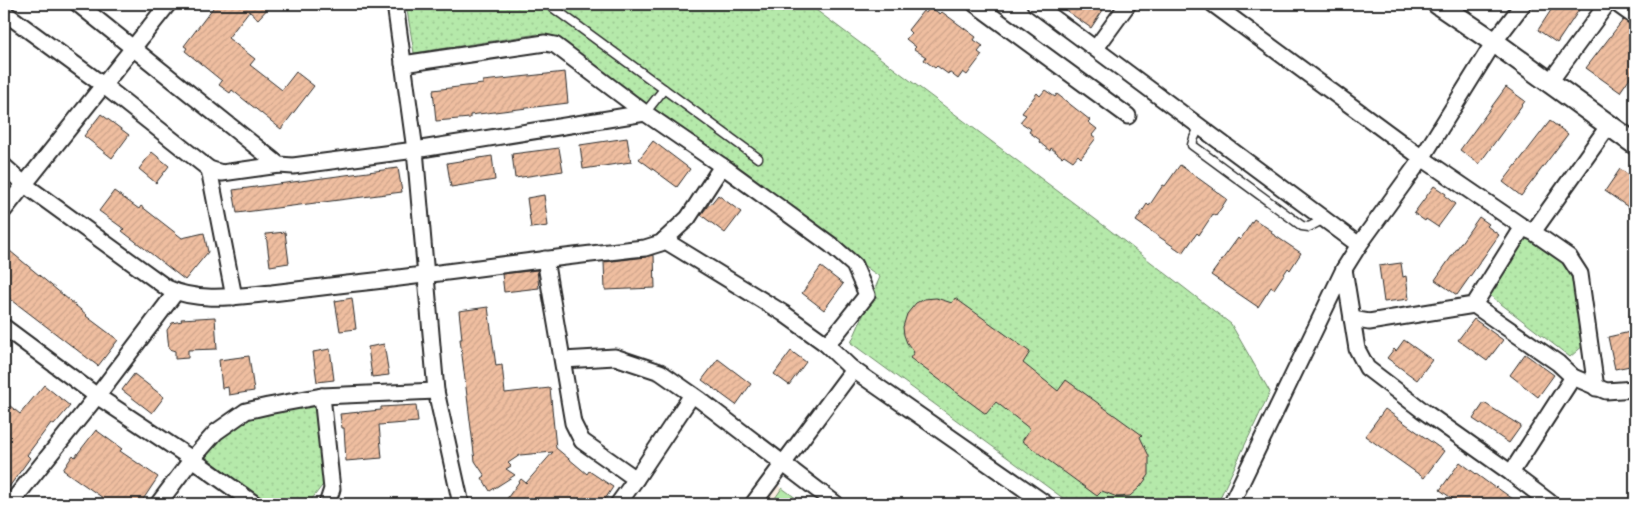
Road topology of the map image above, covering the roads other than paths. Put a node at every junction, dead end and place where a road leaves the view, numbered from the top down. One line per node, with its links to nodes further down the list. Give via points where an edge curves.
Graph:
1 (78, 4): 16 (street)
2 (168, 4): 16 (street)
3 (394, 4): 18 (street)
4 (548, 4): 21 (lane)
5 (975, 4): 23 (street)
6 (1035, 4): 17 (street)
7 (1128, 4): 17 (street)
8 (1213, 4): 28 (street)
9 (1438, 4): 15 (street)
10 (1523, 4): 15 (street)
11 (1607, 4): 19 (street)
12 (1617, 4): 14 (street)
13 (4, 11): 20 (street)
14 (1635, 17)
15 (1494, 42): 19 (street); 28 (street)
16 (134, 47): 20 (street); 29 (street)
17 (1096, 48): 37 (street)
18 (403, 64): 22 (street, via 555,44); 26 (street)
19 (1549, 83): 24 (street)
20 (103, 85): 32 (street); 33 (street)
21 (664, 89): 22 (lane); 27 (lane)
22 (645, 113): 26 (street); 31 (street)
23 (1128, 116)
24 (1609, 125): 25 (street); 35 (street)
25 (1635, 144)
26 (415, 150): 29 (street, via 293,166); 40 (street)
27 (758, 158)
28 (1422, 158): 35 (street); 37 (street)
29 (279, 165): 32 (street, via 222,173)
30 (4, 166): 33 (street)
31 (722, 166): 36 (street, via 688,218); 46 (street, via 854,265 867,295)
32 (209, 169): 42 (street)
33 (25, 185): 34 (street); 41 (street, via 153,279)
34 (4, 210)
35 (1528, 230): 43 (street); 50 (street, via 1570,257 1580,274)
36 (664, 240): 38 (street, via 645,248); 46 (street, via 783,313)
37 (1358, 245): 39 (street)
38 (545, 259): 40 (street); 47 (street)
39 (1344, 269): 44 (street); 69 (street)
40 (426, 275): 42 (street); 52 (street)
41 (176, 292): 42 (street); 54 (street)
42 (234, 296)
43 (1474, 305): 44 (street, via 1369,322); 49 (street)
44 (1352, 319): 58 (street, via 1357,348 1367,368)
45 (4, 328): 54 (street)
46 (826, 344): 48 (street)
47 (563, 360): 53 (street, via 616,357 660,372); 59 (street, via 573,423 582,441)
48 (851, 368): 57 (street, via 853,370); 68 (street)
49 (1573, 377): 50 (street); 58 (street)
50 (1596, 388): 51 (street, via 1606,392)
51 (1635, 389)
52 (436, 391): 55 (street); 64 (street)
53 (692, 395): 57 (street); 59 (street)
54 (97, 396): 56 (street); 60 (street)
55 (322, 396): 56 (street, via 246,412 216,432); 63 (street, via 332,489)
56 (192, 459): 61 (street); 62 (street)
57 (784, 465): 66 (street); 67 (street)
58 (1511, 472): 70 (street)
59 (636, 479): 65 (street)
60 (10, 504)
61 (158, 504)
62 (255, 504)
63 (327, 504)
64 (461, 504)
65 (618, 504)
66 (753, 504)
67 (836, 504)
68 (1046, 504)
69 (1231, 504)
70 (1552, 504)

